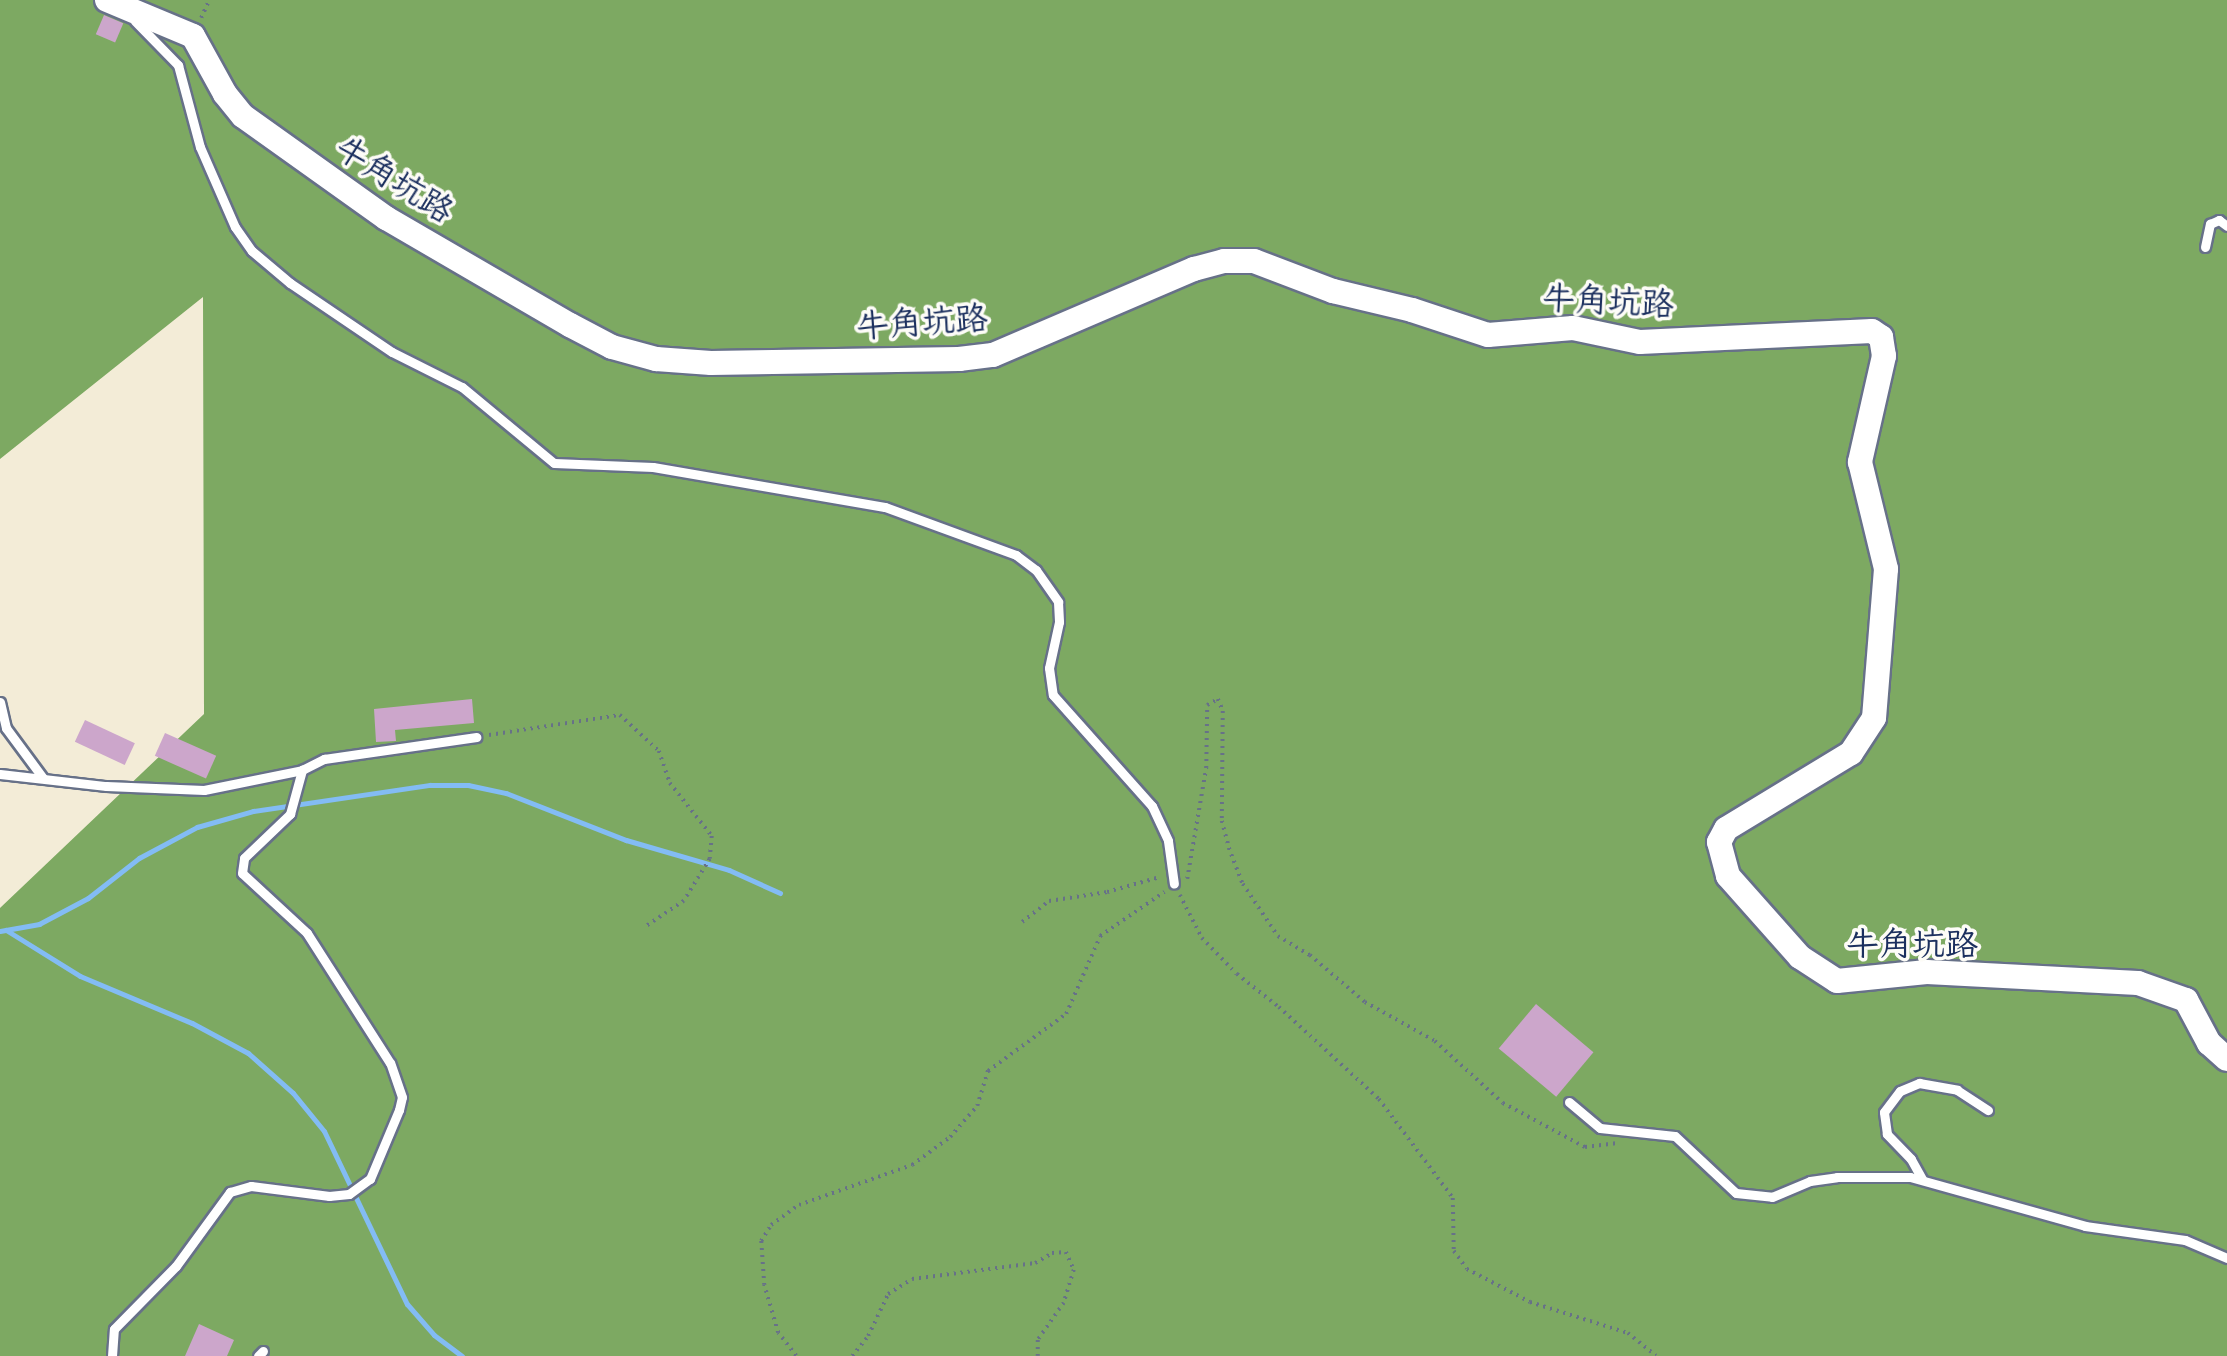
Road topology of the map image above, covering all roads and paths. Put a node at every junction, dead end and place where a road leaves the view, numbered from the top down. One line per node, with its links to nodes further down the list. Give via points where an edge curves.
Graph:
1 (111, 2): 9 (lane, via 178,65 200,147 235,227 252,251 290,283 392,352 462,387 554,463 645,466 885,507 1016,555 1036,569 1058,602 1059,622 1049,668 1052,695 1152,806 1168,841); 13 (street, 牛角坑路, via 193,36 225,94 243,116 386,218 612,347 656,359 766,362 993,355 1194,269 1224,261 1254,261 1333,291 1488,335 1573,328 1640,342 1872,331 1881,337 1884,356 1860,462 1886,569 1874,718 1851,753 1733,821 1719,842 1728,876 1800,957 1837,981 1927,972 2138,983 2186,1000 2209,1043)
2 (2227, 226): 3 (lane, via 2214,220 2207,230)
3 (2206, 247)
4 (0, 702): 8 (lane, via 6,728)
5 (476, 737): 6 (lane, via 324,759); 12 (path, via 620,715 659,751 670,783 712,836 710,859 684,901)
6 (303, 770): 8 (lane, via 204,790); 19 (lane, via 290,814 244,858 242,873 307,933 390,1063 402,1097 396,1121 370,1179 349,1194 329,1196 251,1186 230,1192 176,1266 114,1329)
7 (0, 774): 8 (lane)
8 (43, 778)
9 (1173, 880): 10 (path); 11 (path, via 1049,901); 20 (path, via 1100,936 1066,1014 988,1071 977,1105 950,1137 912,1165 799,1205 771,1225 761,1241 764,1285 778,1333)
10 (1183, 902): 16 (path, via 1206,768 1207,705 1217,699 1223,711 1222,821 1229,848 1243,884 1279,936 1310,955 1365,1002 1435,1041 1503,1103 1565,1138 1585,1147 1604,1147); 23 (path, via 1202,939 1237,975 1279,1007 1379,1099 1452,1198 1454,1251 1467,1269 1530,1302 1628,1333)
11 (1022, 922)
12 (647, 926)
13 (2227, 1059)
14 (1569, 1102): 16 (lane, via 1600,1128)
15 (1988, 1110): 17 (lane, via 1957,1090 1932,1084 1919,1083 1900,1091 1884,1112 1887,1134 1911,1159)
16 (1641, 1133): 17 (lane, via 1675,1136 1736,1194 1755,1197 1837,1177)
17 (1922, 1179): 18 (lane, via 2085,1226 2185,1240)
18 (2227, 1258)
19 (112, 1356)
20 (796, 1356)
21 (852, 1356): 22 (path, via 868,1336 888,1293 912,1279 1035,1263 1052,1253 1066,1252 1075,1269 1064,1303 1038,1340)
22 (1038, 1356)
23 (1656, 1356)

